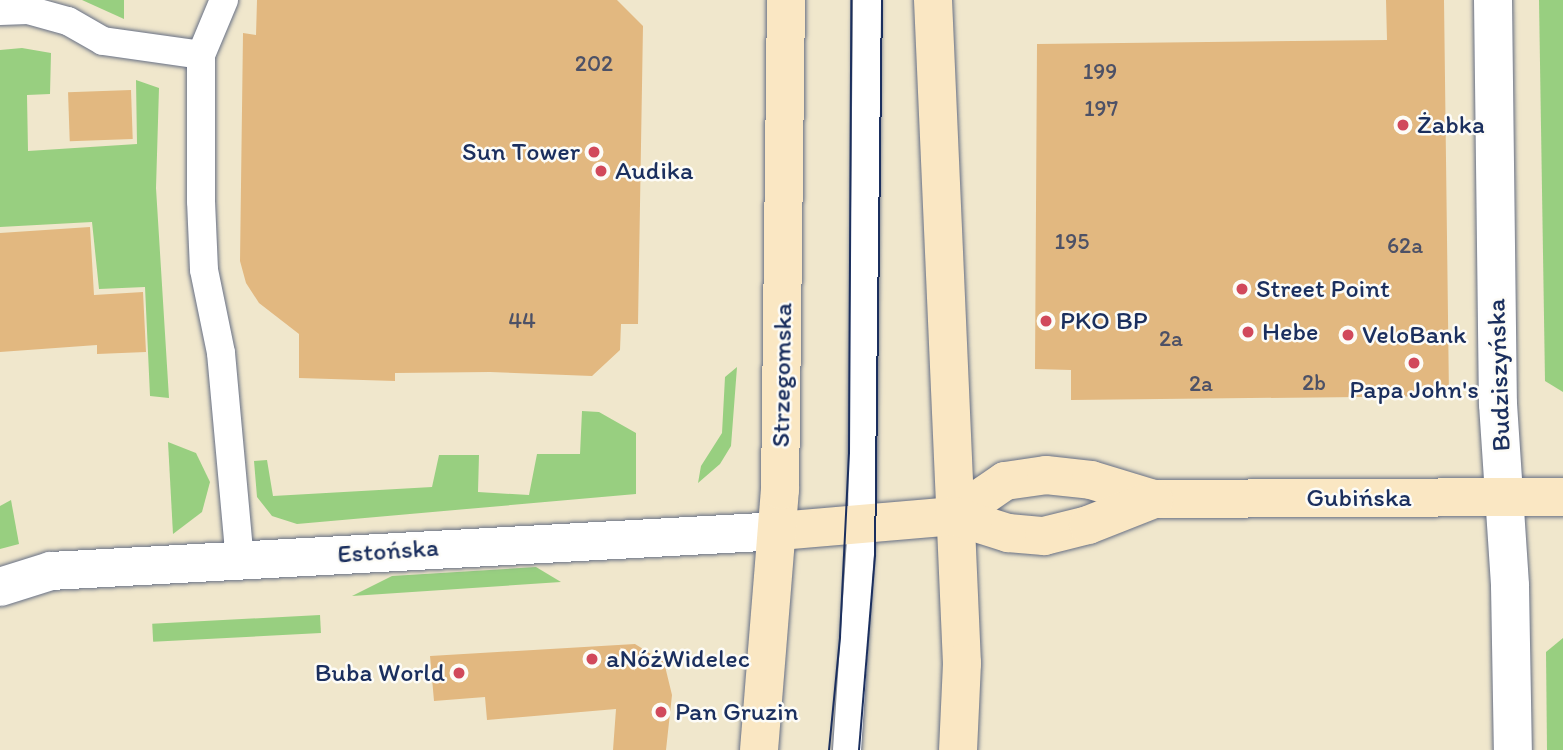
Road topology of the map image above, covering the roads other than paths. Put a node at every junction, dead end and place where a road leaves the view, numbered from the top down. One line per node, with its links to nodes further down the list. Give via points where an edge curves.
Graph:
1 (224, 0): 7 (lane)
2 (786, 0): 13 (main road, Strzegomska)
3 (867, 0): 12 (lane)
4 (933, 0): 11 (main road)
5 (1493, 0): 9 (street, Budziszyńska, via 1493,191)
6 (0, 11): 7 (lane, via 28,10 68,21 103,41)
7 (201, 55): 14 (lane, via 204,270 221,353)
8 (1563, 497): 9 (main road, Gubińska)
9 (1503, 498): 10 (main road, Gubińska); 19 (street, Budziszyńska)
10 (1154, 499): 11 (main road, Gubińska, via 1088,525 1044,536 1008,533); 11 (main road, Gubińska, via 1091,480 1046,475 1005,481)
11 (954, 516): 12 (main road); 18 (main road, via 962,663)
12 (862, 526): 13 (main road); 17 (lane)
13 (779, 531): 14 (street, Estońska); 16 (main road, Strzegomska)
14 (240, 561): 15 (street, Estońska, via 51,571)
15 (0, 587)
16 (759, 750)
17 (847, 750)
18 (958, 750)
19 (1513, 750)

